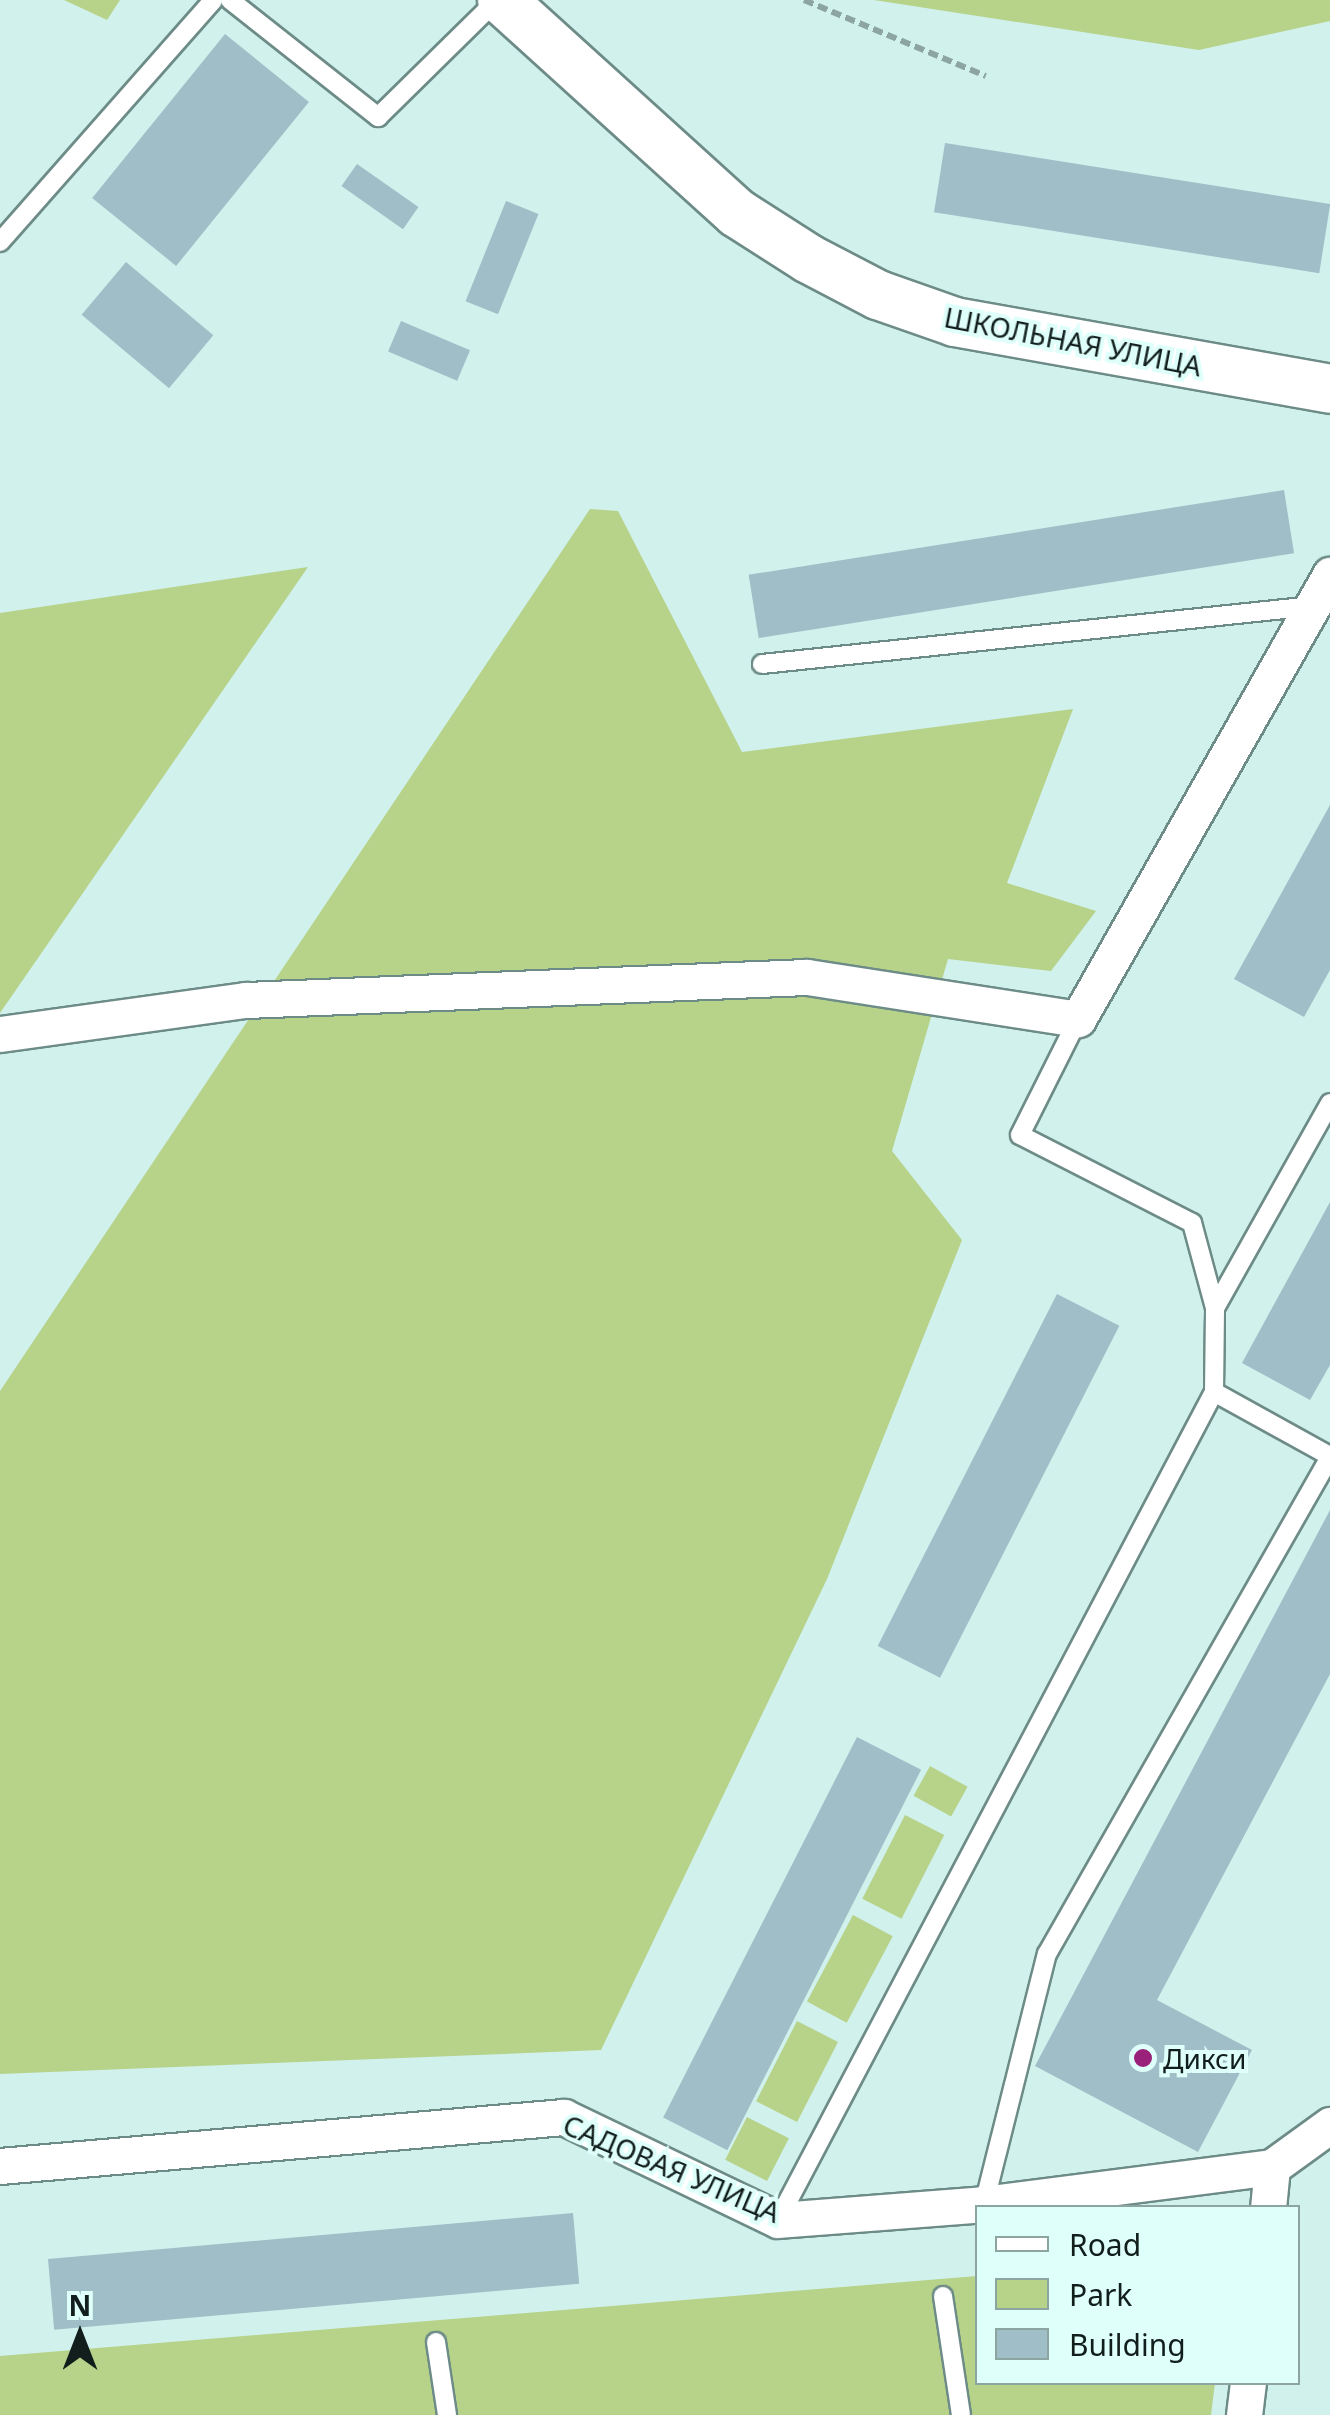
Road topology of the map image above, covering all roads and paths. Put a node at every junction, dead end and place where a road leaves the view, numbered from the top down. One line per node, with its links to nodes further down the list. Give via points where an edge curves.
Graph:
1 (213, 0): 6 (lane)
2 (230, 0): 3 (lane, via 378,117)
3 (499, 0): 7 (street, ШКОЛЬНАЯ УЛИЦА, via 737,214 878,294 954,322)
4 (804, 0): 5 (path)
5 (986, 76)
6 (0, 242)
7 (1330, 390)
8 (1322, 590): 9 (lane); 10 (street)
9 (762, 664)
10 (1078, 1019): 11 (street, via 807,977 246,1000); 13 (lane, via 1020,1135 1192,1222)
11 (0, 1034)
12 (1330, 1104): 13 (lane)
13 (1216, 1308): 14 (lane)
14 (1214, 1392): 15 (lane); 21 (lane)
15 (1330, 1457): 19 (lane, via 1047,1954)
16 (1330, 2125): 18 (street, САДОВАЯ УЛИЦА)
17 (0, 2166): 21 (street, САДОВАЯ УЛИЦА, via 564,2116)
18 (1272, 2167): 19 (street, САДОВАЯ УЛИЦА); 20 (street)
19 (984, 2204): 21 (street, САДОВАЯ УЛИЦА)
20 (1268, 2205)
21 (778, 2220)
22 (943, 2296): 26 (lane)
23 (436, 2342): 25 (lane)
24 (1248, 2385): 27 (street)
25 (446, 2415)
26 (961, 2415)
27 (1244, 2415)

